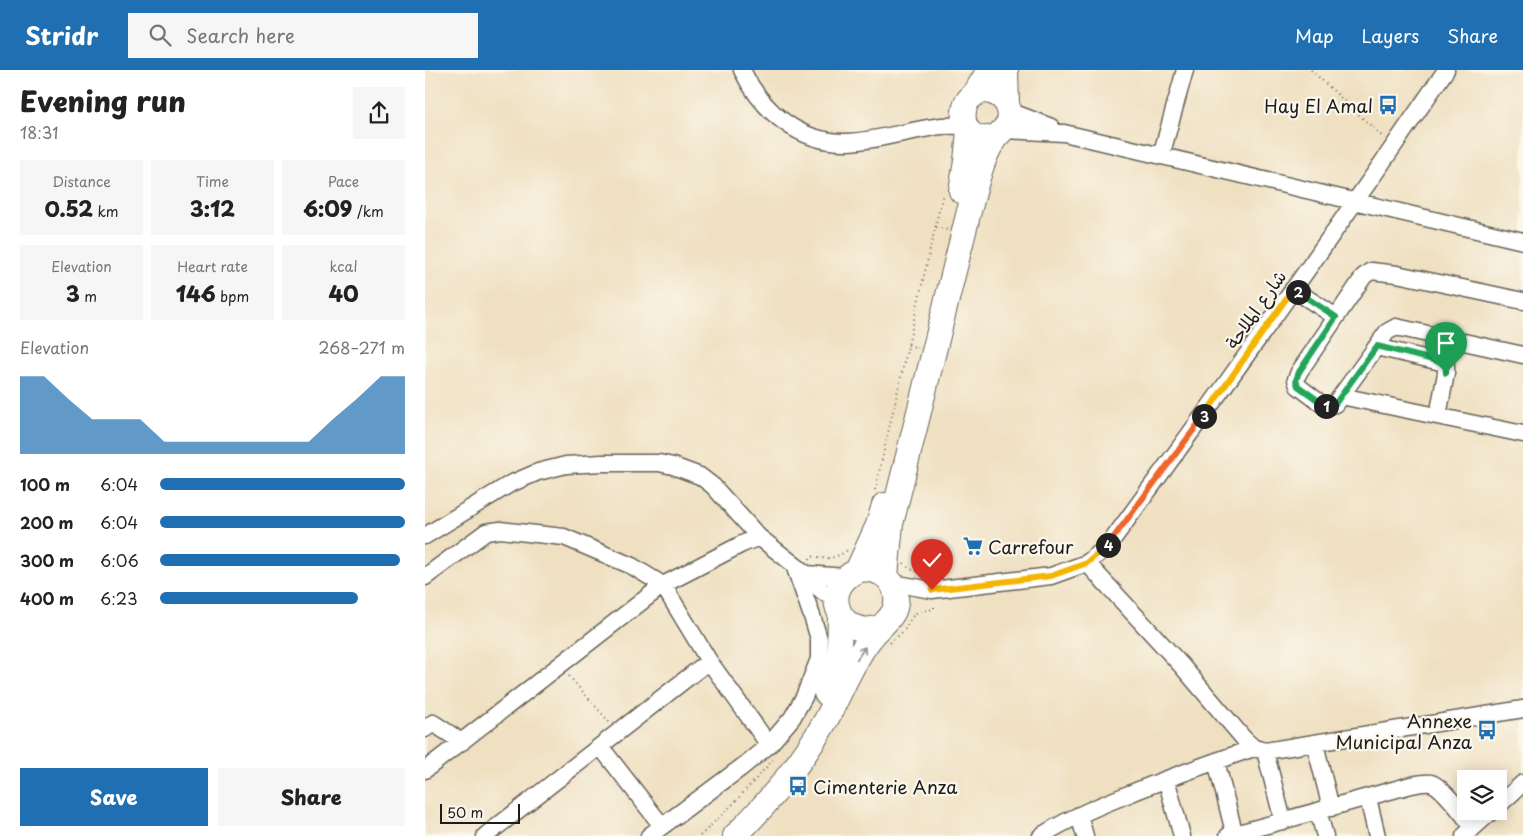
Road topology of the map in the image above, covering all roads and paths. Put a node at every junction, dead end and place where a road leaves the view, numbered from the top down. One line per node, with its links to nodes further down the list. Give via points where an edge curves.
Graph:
1 (742, 70): 7 (street, via 754,92 776,117 788,126 833,141 848,142 937,126)
2 (989, 70): 7 (highway)
3 (1006, 70): 8 (highway)
4 (1185, 70): 10 (street)
5 (1311, 70): 9 (path)
6 (1446, 70): 9 (street, شارع الملاحة)
7 (968, 115): 8 (highway, via 975,136 982,138 990,138); 8 (highway, via 983,92 993,93 1001,97); 13 (highway, via 964,180)
8 (1004, 120): 10 (street); 31 (highway, via 979,176 936,342 891,524)
9 (1393, 147): 12 (street, شارع الملاحة)
10 (1161, 156): 12 (street)
11 (944, 190): 13 (path)
12 (1356, 202): 14 (street); 15 (street, شارع الملاحة)
13 (944, 229): 19 (highway); 19 (path)
14 (1523, 241)
15 (1293, 289): 17 (street); 27 (street, شارع الملاحة, via 1107,547)
16 (1523, 301): 17 (street, via 1371,271 1364,276)
17 (1336, 317): 21 (street, via 1296,380 1298,386 1327,406 1335,404)
18 (1377, 346): 20 (street, via 1389,330 1400,327); 21 (street); 22 (street, via 1446,365)
19 (916, 347): 24 (path); 28 (highway, via 904,436 882,513)
20 (1523, 355)
21 (1341, 396): 22 (street)
22 (1438, 416): 23 (street)
23 (1523, 432)
24 (874, 494)
25 (425, 536): 26 (street, via 525,476 566,465 643,463 673,466 700,476)
26 (759, 537): 29 (street); 32 (street)
27 (1087, 563): 33 (street, شارع الملاحة, via 1051,576); 47 (street, via 1244,739)
28 (851, 565): 29 (street); 29 (path, via 840,555 826,559 811,556); 31 (highway, via 872,570); 35 (highway, via 839,587)
29 (800, 569): 35 (street); 37 (street)
30 (425, 578): 32 (street, via 486,532 500,530 564,537 632,566)
31 (889, 580): 33 (street); 34 (highway, via 895,590)
32 (663, 585): 38 (street); 39 (street)
33 (932, 590): 34 (street)
34 (896, 606): 36 (highway)
35 (838, 608): 36 (highway, via 850,625 862,630); 37 (street); 63 (highway, via 840,641 835,666 815,716 782,768)
36 (882, 626): 64 (highway, one-way to 36, via 767,803 802,758 826,720 857,659)
37 (816, 627): 45 (street, via 819,659 804,697 792,718)
38 (709, 662): 42 (street); 45 (street)
39 (560, 666): 42 (path); 43 (street)
40 (1523, 710): 44 (street)
41 (425, 729): 43 (street, via 433,723)
42 (618, 732): 46 (street)
43 (462, 742): 49 (street)
44 (1315, 744): 47 (street); 54 (street)
45 (769, 745): 58 (street)
46 (600, 746): 58 (street); 62 (street)
47 (1260, 750): 48 (street); 57 (street)
48 (1216, 761): 50 (street); 61 (street)
49 (425, 770)
50 (1166, 779): 55 (street); 60 (street)
51 (1523, 783): 53 (street)
52 (1368, 798): 54 (street); 59 (street, via 1411,785 1432,784 1440,788); 68 (street)
53 (1507, 798)
54 (1325, 809): 57 (street); 67 (street)
55 (1079, 815): 65 (street); 66 (street)
56 (1482, 820): 59 (street)
57 (1283, 821): 61 (street)
58 (655, 831)
59 (1469, 832)
60 (1176, 834)
61 (1233, 835)
62 (485, 836)
63 (720, 836)
64 (735, 836)
65 (1041, 836)
66 (1085, 836)
67 (1325, 836)
68 (1377, 836)

